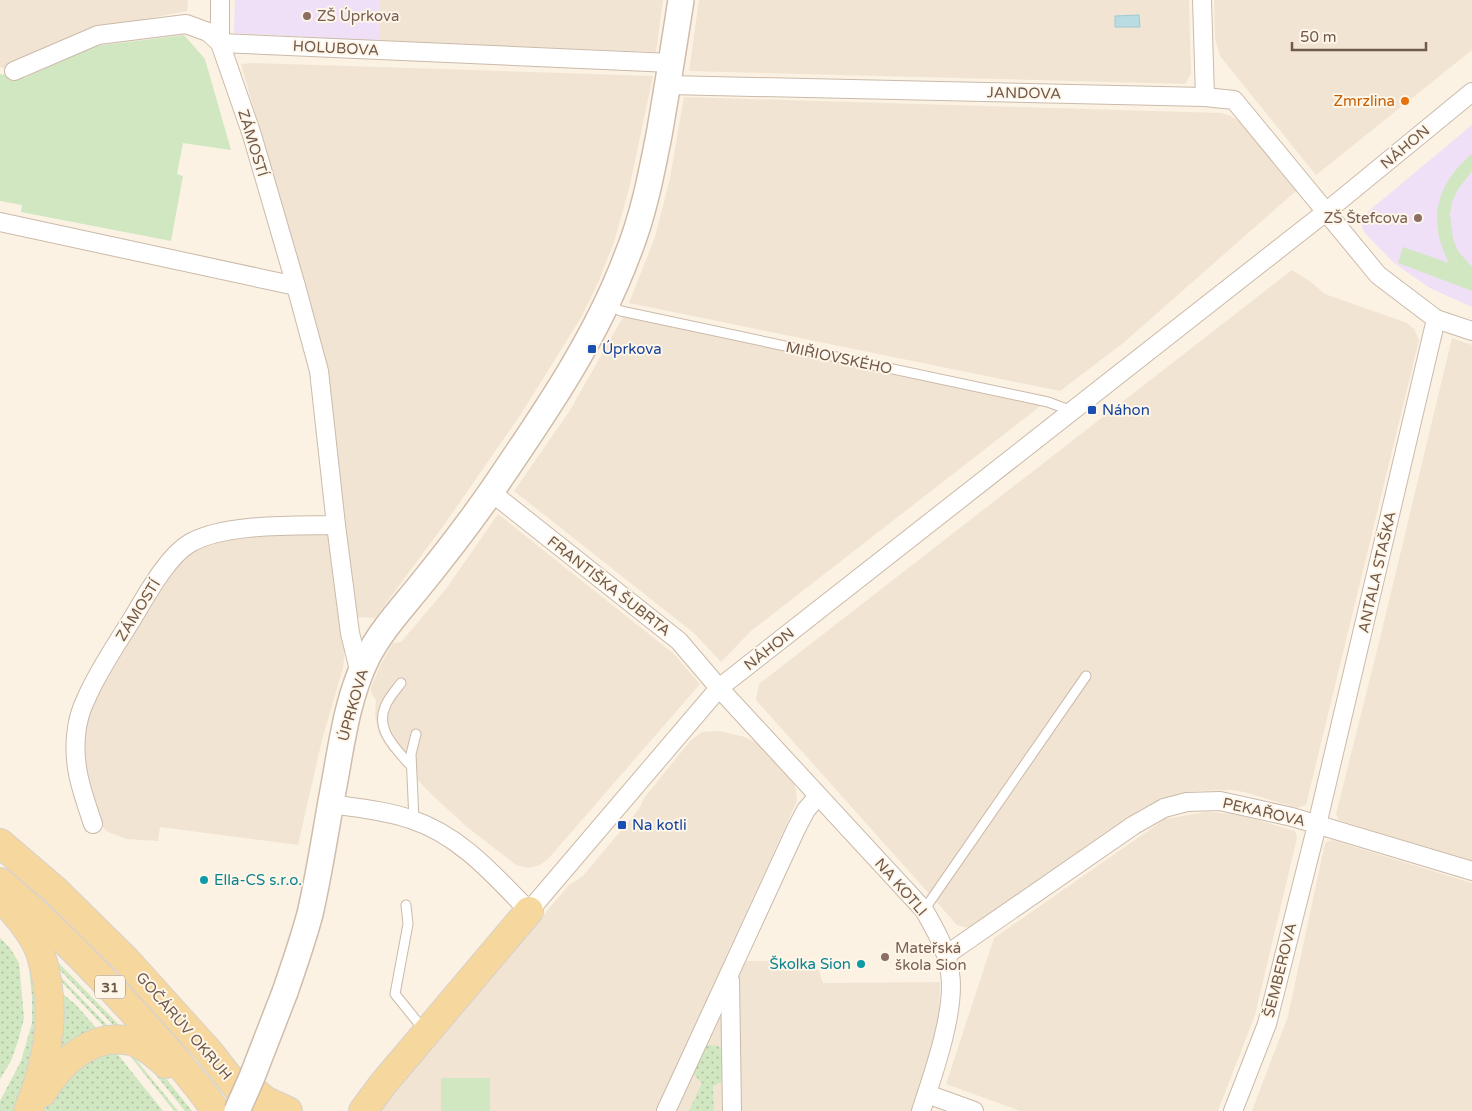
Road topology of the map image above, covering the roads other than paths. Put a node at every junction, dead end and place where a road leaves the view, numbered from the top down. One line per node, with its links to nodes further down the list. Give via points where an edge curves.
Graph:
1 (220, 0): 4 (street, ZÁMOSTÍ)
2 (681, 0): 6 (street, ÚPRKOVA)
3 (1202, 0): 8 (street)
4 (220, 43): 5 (street, via 208,32 186,24 98,35); 6 (street, HOLUBOVA); 11 (street, ZÁMOSTÍ, via 252,136)
5 (14, 71)
6 (670, 74): 8 (street, JANDOVA); 12 (street, ÚPRKOVA, via 640,220)
7 (1472, 92): 9 (street, NÁHON)
8 (1206, 97): 9 (street, JANDOVA, via 1234,100)
9 (1327, 212): 13 (street, JANDOVA, via 1378,275); 15 (street, NÁHON)
10 (0, 222): 11 (street)
11 (296, 286): 17 (street, ZÁMOSTÍ, via 319,372)
12 (607, 305): 15 (lane, MIŘIOVSKÉHO, via 621,311 1048,402); 16 (street, ÚPRKOVA, via 562,383)
13 (1436, 319): 14 (street, JANDOVA); 28 (street, ANTALA STAŠKA)
14 (1472, 331)
15 (1072, 411): 21 (street, NÁHON)
16 (491, 492): 18 (street, ÚPRKOVA, via 385,630); 21 (street, FRANTIŠKA ŠUBRTA, via 679,641)
17 (336, 525): 18 (street, ZÁMOSTÍ, via 350,633); 27 (street, ZÁMOSTÍ, via 238,529 208,535 180,551 156,579 107,660 79,717 75,755 78,777)
18 (360, 674): 25 (street, ÚPRKOVA, via 350,706)
19 (1086, 676): 34 (lane)
20 (400, 683): 23 (lane, via 382,717 388,739)
21 (719, 688): 24 (street, NA KOTLI); 35 (street, NÁHON)
22 (416, 734): 23 (lane)
23 (411, 766): 26 (lane)
24 (818, 796): 34 (street, NA KOTLI); 37 (street, via 796,829)
25 (331, 804): 26 (street); 44 (street, ÚPRKOVA, bridge, via 310,914 285,992)
26 (414, 820): 35 (street, via 460,844)
27 (94, 824)
28 (1317, 825): 30 (street, PEKAŘOVA); 36 (street, PEKAŘOVA, via 1220,801 1187,802 1164,808 1134,825); 53 (street, ŠEMBEROVA, via 1267,1024)
29 (0, 843): 39 (main road, GOČÁRŮV OKRUH / 31, via 56,891 120,954)
30 (1472, 871)
31 (0, 882): 42 (main road, GOČÁRŮV OKRUH / 31, via 68,943 113,990)
32 (0, 896): 43 (main road, via 23,923 40,952 50,1004 46,1055)
33 (406, 906): 38 (lane, via 408,924 395,994)
34 (924, 910): 36 (street, NA KOTLI)
35 (529, 911): 38 (main road)
36 (946, 955): 41 (street, NA KOTLI, via 950,974 949,1009)
37 (730, 974): 49 (street); 50 (street)
38 (426, 1033): 40 (main road)
39 (210, 1053): 45 (main road, GOČÁRŮV OKRUH / 31); 46 (main road, via 266,1101)
40 (383, 1084): 47 (main road); 48 (main road)
41 (927, 1094): 51 (street, NA KOTLI); 52 (street)
42 (213, 1106): 43 (main road, via 146,1048 134,1042 112,1040 88,1046 66,1062)
43 (29, 1111)
44 (237, 1111)
45 (255, 1111)
46 (288, 1111)
47 (347, 1111)
48 (363, 1111)
49 (666, 1111)
50 (732, 1111)
51 (921, 1111)
52 (974, 1111)
53 (1233, 1111)

